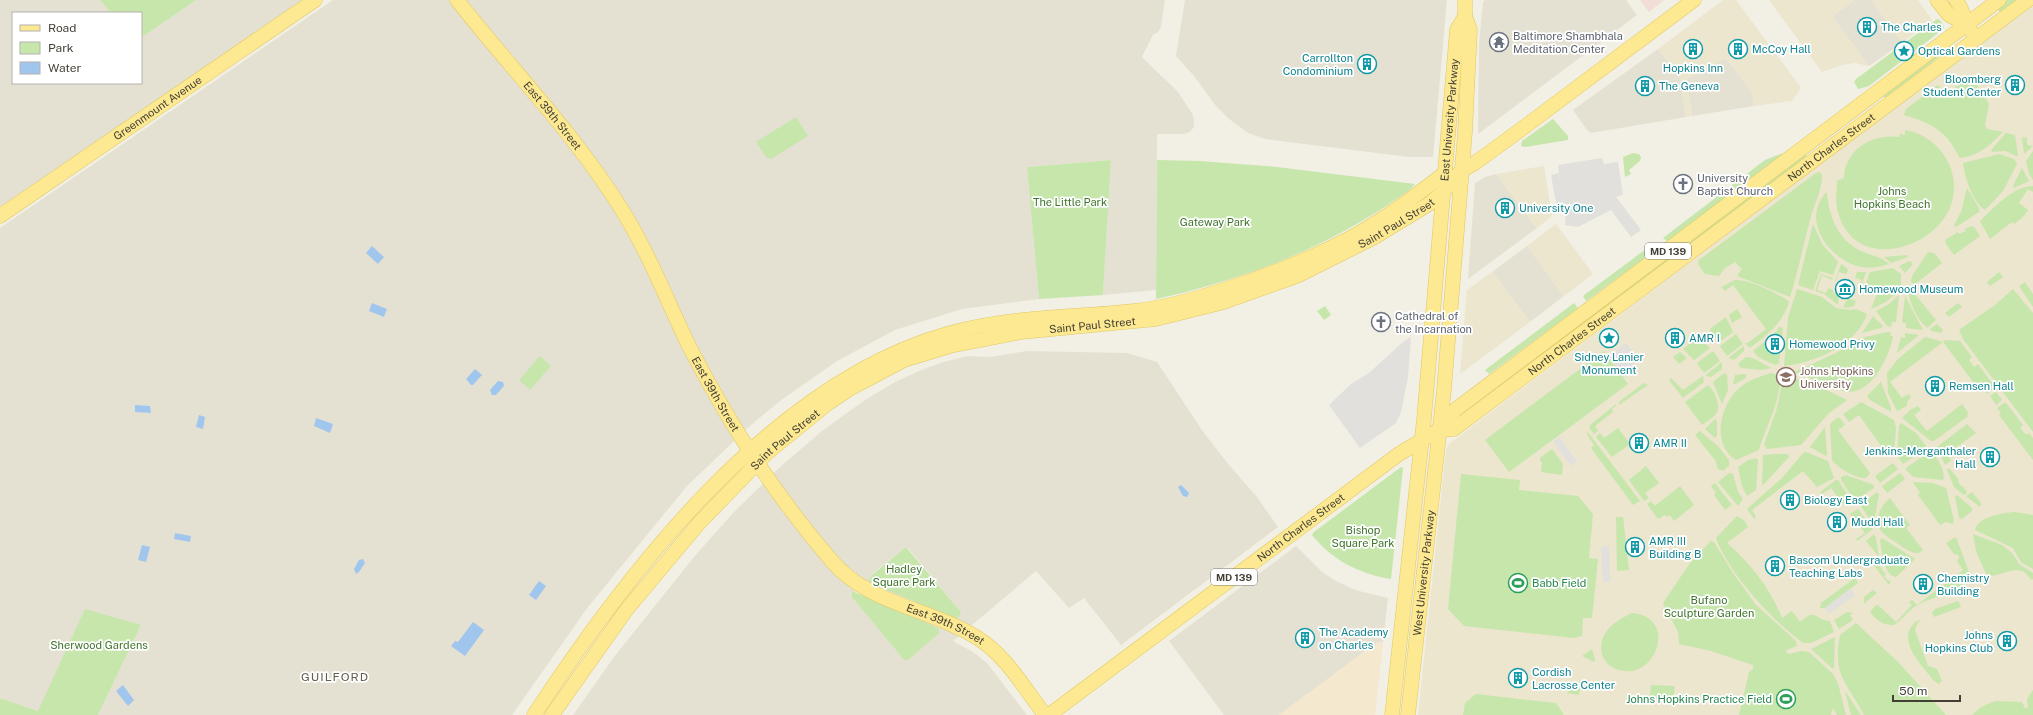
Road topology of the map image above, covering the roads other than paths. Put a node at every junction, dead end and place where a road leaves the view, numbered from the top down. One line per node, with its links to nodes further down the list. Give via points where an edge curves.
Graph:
1 (315, 0): 15 (main road, Greenmount Avenue)
2 (458, 0): 18 (main road, East 39th Street, via 572,138 612,195 646,254 702,370)
3 (1465, 0): 9 (main road, East University Parkway)
4 (1694, 0): 12 (main road, Saint Paul Street)
5 (1937, 0): 10 (main road, via 1949,14)
6 (1956, 0): 10 (main road, via 1964,12)
7 (1999, 0): 10 (main road, North Charles Street / MD 139)
8 (2028, 0): 11 (main road, North Charles Street / MD 139)
9 (1465, 16): 12 (main road, East University Parkway, via 1470,30); 13 (main road, East University Parkway, via 1457,30)
10 (1966, 24): 11 (main road); 16 (main road, North Charles Street / MD 139, via 1455,410)
11 (1976, 38): 16 (main road, North Charles Street / MD 139, via 1454,429)
12 (1462, 171): 14 (main road, Saint Paul Street); 16 (main road, East University Parkway)
13 (1445, 173): 14 (main road, East University Parkway); 18 (main road, Saint Paul Street, via 1391,214 1360,232 1293,266 1258,279 1198,298 1162,306 986,325 946,334 909,347 860,370 826,392)
14 (1444, 191): 17 (main road, East University Parkway); 18 (main road, Saint Paul Street, via 1396,225 1335,258 1290,279 1224,302 1140,321 1021,332 925,352 904,360 851,388 787,436)
15 (0, 216)
16 (1440, 430): 17 (main road, North Charles Street); 24 (main road, West University Parkway)
17 (1421, 440): 22 (main road, North Charles Street / MD 139); 23 (main road, West University Parkway)
18 (754, 457): 19 (main road, Saint Paul Street, via 711,488 639,571 584,642); 20 (main road, Saint Paul Street, via 642,591 603,641); 21 (main road, East 39th Street, via 825,554 847,578 875,594 956,626 979,639 1003,660)
19 (534, 715)
20 (552, 715)
21 (1045, 715)
22 (1049, 715)
23 (1392, 715)
24 (1408, 715)

